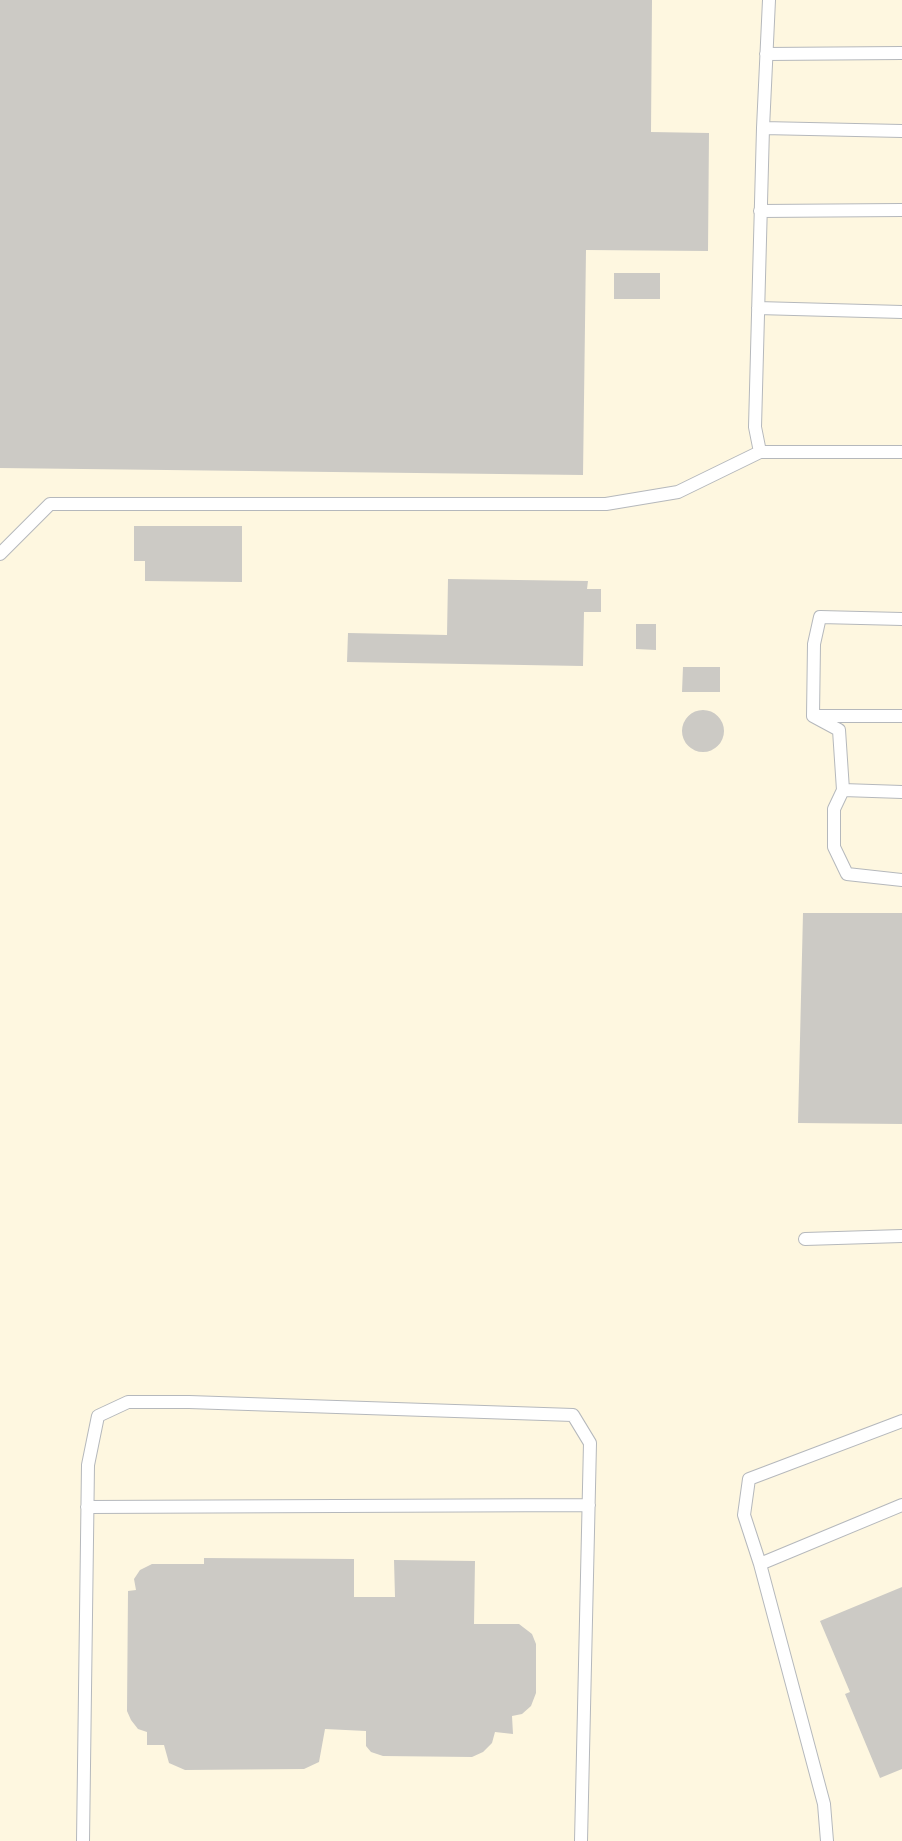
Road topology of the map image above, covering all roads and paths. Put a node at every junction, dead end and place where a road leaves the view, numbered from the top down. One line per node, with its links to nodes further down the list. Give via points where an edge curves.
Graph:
1 (769, 0): 3 (lane)
2 (902, 53): 3 (lane)
3 (766, 54): 4 (lane)
4 (763, 128): 5 (lane); 7 (lane)
5 (902, 131)
6 (902, 210): 7 (lane)
7 (760, 211): 8 (lane)
8 (758, 308): 9 (lane); 10 (lane, via 755,427)
9 (902, 312)
10 (760, 452): 11 (lane); 12 (lane, via 678,492 606,504 50,504)
11 (902, 452)
12 (0, 554)
13 (902, 619): 14 (lane, via 820,617 814,644)
14 (813, 716): 15 (lane); 16 (lane, via 839,730)
15 (902, 716)
16 (843, 790): 17 (lane); 18 (lane, via 834,810 834,848 846,874)
17 (902, 792)
18 (902, 880)
19 (902, 1236): 20 (lane)
20 (805, 1238)
21 (902, 1421): 25 (lane, via 749,1478 744,1514)
22 (902, 1504): 25 (lane)
23 (589, 1505): 24 (lane); 24 (lane, via 590,1443 573,1415 128,1402 98,1416 88,1465); 27 (lane)
24 (87, 1507): 26 (lane)
25 (760, 1564): 28 (lane, via 824,1804)
26 (83, 1841)
27 (581, 1841)
28 (827, 1841)

